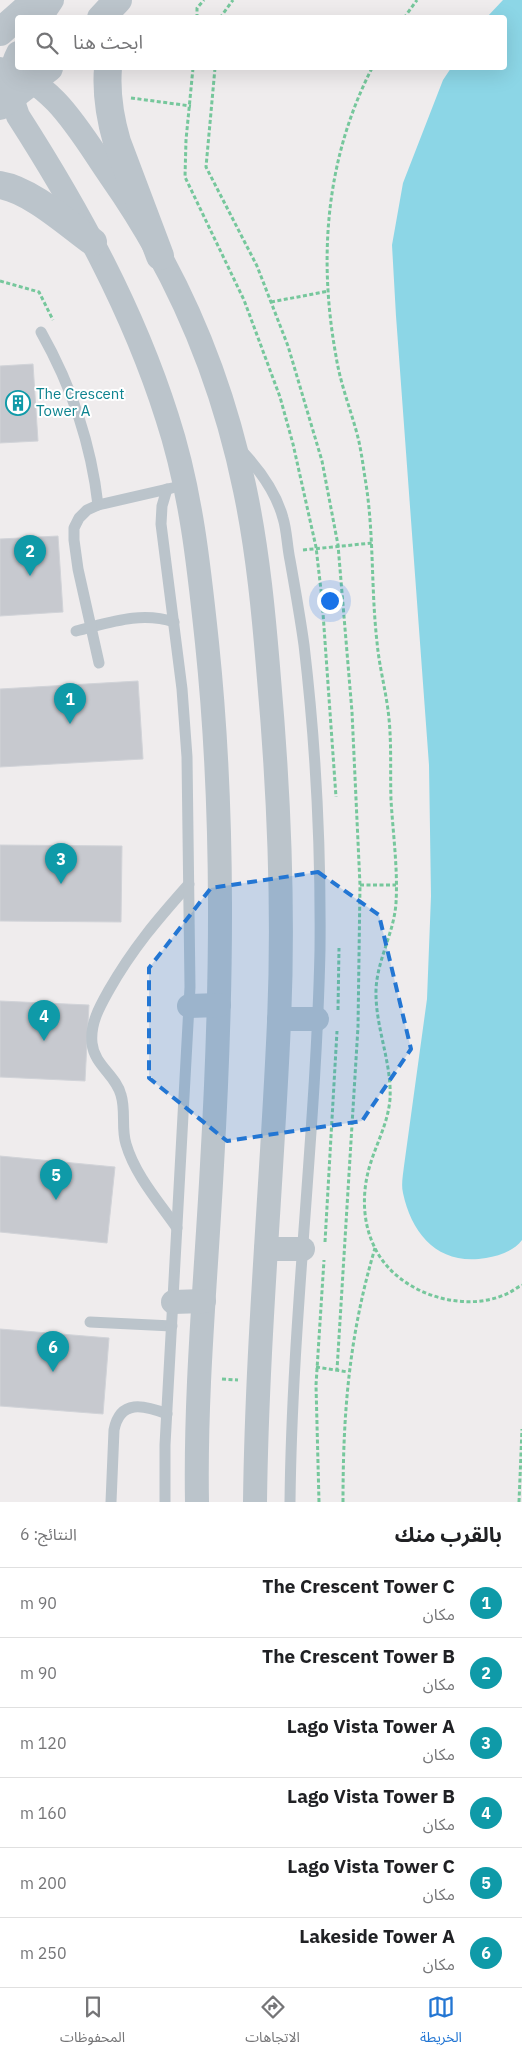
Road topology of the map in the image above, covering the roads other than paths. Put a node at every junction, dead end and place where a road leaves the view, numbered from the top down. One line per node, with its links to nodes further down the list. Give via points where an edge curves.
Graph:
1 (36, 0): 5 (street)
2 (52, 0): 6 (street)
3 (118, 0): 7 (street)
4 (124, 0): 8 (street)
5 (19, 15)
6 (42, 15)
7 (104, 15)
8 (118, 15)
9 (15, 19): 10 (street)
10 (0, 32)
11 (21, 70): 14 (street)
12 (24, 70): 17 (street, via 74,123)
13 (108, 70): 17 (street, via 108,94 117,142)
14 (6, 102): 16 (street, via 18,116)
15 (0, 185): 16 (street, via 29,197)
16 (93, 242): 20 (street, via 150,367 168,420)
17 (160, 256): 19 (street, via 203,348)
18 (41, 332): 21 (lane, via 66,379 84,428)
19 (235, 445): 29 (street, via 256,557 274,734 279,828); 30 (lane, via 251,460 284,518 300,618 315,764 320,882)
20 (176, 487): 21 (lane); 22 (lane, via 162,506 161,524); 27 (street, via 200,572 214,712 220,894)
21 (98, 505): 23 (lane, via 87,510 74,528 77,562)
22 (174, 622): 23 (lane, via 136,617); 26 (lane, via 187,757)
23 (91, 627): 24 (lane); 25 (lane)
24 (76, 632)
25 (99, 664)
26 (189, 884): 28 (lane); 31 (lane, via 134,949 103,1001 92,1030 96,1058 121,1094 126,1144 145,1182)
27 (219, 1005): 28 (street); 34 (street)
28 (189, 1006): 31 (lane)
29 (279, 1019): 30 (street); 32 (street)
30 (317, 1019): 33 (lane)
31 (177, 1228): 35 (lane)
32 (266, 1249): 33 (street); 42 (street, via 257,1380)
33 (303, 1249): 43 (lane)
34 (204, 1301): 35 (street); 41 (street, via 198,1378)
35 (173, 1302): 37 (lane)
36 (90, 1322): 37 (lane)
37 (172, 1326): 38 (lane)
38 (167, 1414): 39 (lane, via 153,1408 138,1407 121,1413 114,1430); 40 (lane)
39 (111, 1502)
40 (166, 1502)
41 (197, 1502)
42 (255, 1502)
43 (290, 1502)

